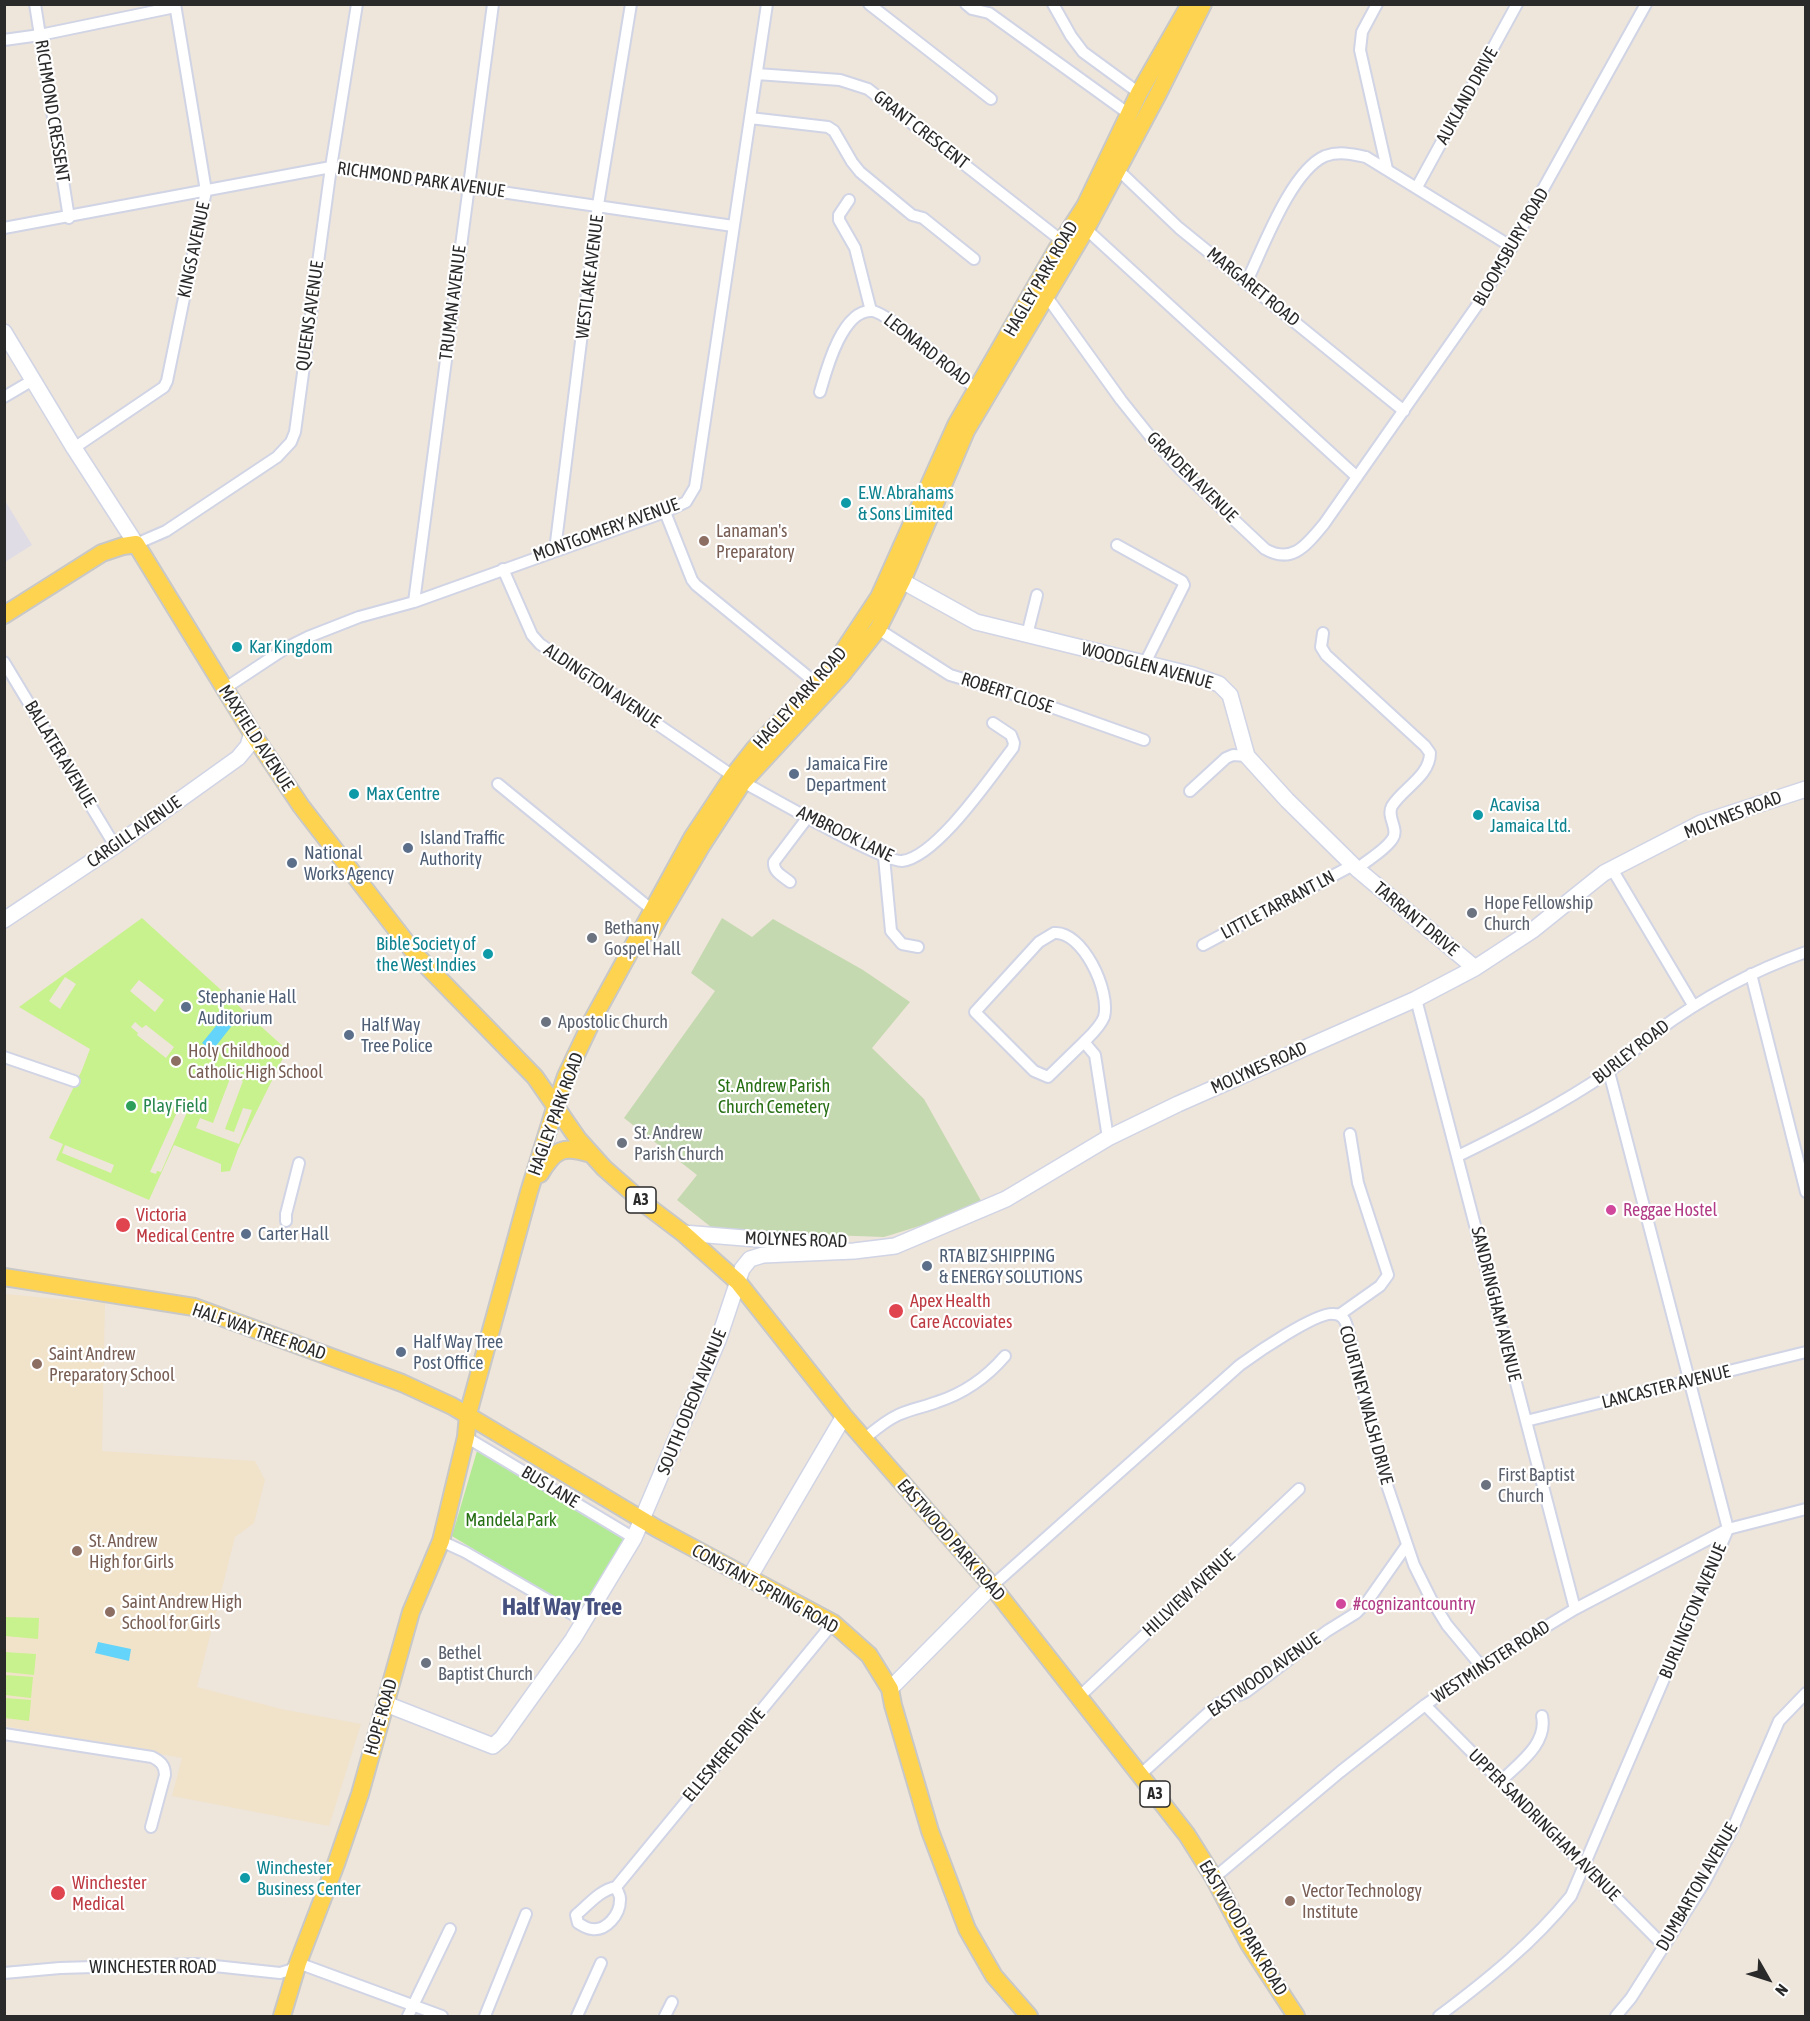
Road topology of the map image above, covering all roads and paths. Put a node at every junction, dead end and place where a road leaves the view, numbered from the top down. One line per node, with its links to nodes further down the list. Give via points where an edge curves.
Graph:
1 (35, 4): 15 (street, RICHMOND CRESSENT)
2 (357, 4): 23 (street, QUEENS AVENUE)
3 (493, 4): 25 (street, TRUMAN AVENUE)
4 (632, 4): 29 (street, WESTLAKE AVENUE)
5 (768, 4): 17 (street, MONTGOMERY AVENUE)
6 (869, 4): 19 (street)
7 (966, 4): 20 (street, via 989,13)
8 (1053, 4): 18 (street, via 1083,52)
9 (1190, 4): 18 (main road, HAGLEY PARK ROAD)
10 (1203, 4): 22 (main road, HAGLEY PARK ROAD)
11 (1377, 4): 24 (street, via 1362,32 1360,50)
12 (1517, 4): 26 (street, AUKLAND DRIVE)
13 (1646, 4): 35 (street, BLOOMSBURY ROAD)
14 (175, 6): 15 (street); 27 (street, KINGS AVENUE)
15 (40, 35): 16 (street); 30 (street, RICHMOND CRESSENT)
16 (4, 40)
17 (757, 74): 21 (street, MONTGOMERY AVENUE); 34 (street, GRANT CRESCENT, via 840,80 868,89)
18 (1139, 93): 20 (main road, HAGLEY PARK ROAD)
19 (991, 99)
20 (1129, 114): 22 (main road, HAGLEY PARK ROAD)
21 (750, 118): 31 (street, MONTGOMERY AVENUE); 36 (street, via 828,127 860,172)
22 (1112, 164): 33 (main road, HAGLEY PARK ROAD); 34 (main road, HAGLEY PARK ROAD); 37 (street, MARGARET ROAD, via 1179,228)
23 (331, 167): 25 (street, RICHMOND PARK AVENUE); 27 (street, RICHMOND PARK AVENUE); 49 (street, QUEENS AVENUE, via 291,442 278,457 166,531)
24 (1387, 169): 26 (street); 37 (street, via 1366,156 1343,152 1324,157 1308,169 1286,199)
25 (468, 186): 29 (street, RICHMOND PARK AVENUE); 55 (street, TRUMAN AVENUE)
26 (1417, 188): 35 (street)
27 (206, 191): 30 (street, RICHMOND PARK AVENUE); 46 (street, KINGS AVENUE, via 164,387)
28 (849, 200): 39 (street, via 839,220 855,248)
29 (598, 205): 31 (street, RICHMOND PARK AVENUE); 51 (street, WESTLAKE AVENUE)
30 (69, 218): 32 (street, RICHMOND PARK AVENUE)
31 (733, 226): 48 (street, MONTGOMERY AVENUE, via 695,487 686,502)
32 (4, 228)
33 (1086, 229): 38 (main road, HAGLEY PARK ROAD); 47 (street)
34 (1062, 241): 42 (main road, HAGLEY PARK ROAD)
35 (1512, 247): 45 (street, BLOOMSBURY ROAD, via 1483,297)
36 (974, 259)
37 (1247, 281): 45 (street, MARGARET ROAD)
38 (1047, 297): 47 (street, GRAYDEN AVENUE, via 1149,435 1181,470 1275,555 1287,556 1309,542); 53 (main road, HAGLEY PARK ROAD, via 966,431)
39 (871, 311): 42 (street, LEONARD ROAD, via 889,318); 43 (street, LEONARD ROAD, via 853,319 837,342)
40 (4, 332): 41 (main road, MAXFIELD AVENUE)
41 (33, 380): 44 (street); 46 (main road, MAXFIELD AVENUE)
42 (975, 389): 53 (main road, HAGLEY PARK ROAD, via 956,425)
43 (820, 392)
44 (4, 397)
45 (1404, 411): 47 (street, BLOOMSBURY ROAD)
46 (74, 448): 49 (main road, MAXFIELD AVENUE)
47 (1357, 477)
48 (665, 512): 51 (street, MONTGOMERY AVENUE); 62 (street, via 692,580)
49 (136, 544): 56 (main road, via 102,553); 65 (main road, MAXFIELD AVENUE)
50 (1117, 545): 61 (street, via 1184,585)
51 (555, 550): 52 (street, MONTGOMERY AVENUE)
52 (503, 568): 55 (street, MONTGOMERY AVENUE); 68 (street, ALDINGTON AVENUE, via 532,635 540,644)
53 (896, 577): 57 (main road, HAGLEY PARK ROAD); 59 (main road, WOODGLEN AVENUE, via 976,622); 62 (main road, HAGLEY PARK ROAD, via 836,662)
54 (1036, 595): 59 (street)
55 (414, 602): 63 (street, MONTGOMERY AVENUE, via 359,617 308,637)
56 (4, 615)
57 (878, 629): 66 (street, ROBERT CLOSE, via 950,675); 68 (main road, HAGLEY PARK ROAD, via 841,676)
58 (1323, 633): 75 (street, LITTLE TARRANT LN, via 1320,647 1326,655 1430,753 1428,765 1392,807 1392,840)
59 (1027, 635): 61 (main road, WOODGLEN AVENUE)
60 (4, 662): 73 (street, BALLATER AVENUE)
61 (1145, 663): 67 (main road, WOODGLEN AVENUE, via 1211,680 1225,688)
62 (816, 683): 68 (main road, HAGLEY PARK ROAD, via 755,748)
63 (230, 685)
64 (993, 723): 74 (street, AMBROOK LANE, via 1011,735 1013,748 978,795 954,823 914,858 898,861)
65 (252, 733): 73 (main road, CARGILL AVENUE, via 244,752); 91 (main road, MAXFIELD AVENUE, via 301,806 416,955 535,1077)
66 (1144, 740)
67 (1247, 756): 71 (street, via 1226,758); 75 (main road, WOODGLEN AVENUE)
68 (738, 779): 72 (street, AMBROOK LANE); 78 (main road, HAGLEY PARK ROAD, via 692,838); 91 (main road, HAGLEY PARK ROAD, via 614,1001)
69 (498, 784): 78 (street)
70 (1804, 786): 76 (main road, MOLYNES ROAD, via 1701,823)
71 (1190, 790)
72 (808, 817): 74 (street, AMBROOK LANE); 77 (street, via 774,862 777,872)
73 (115, 846): 79 (main road, CARGILL AVENUE)
74 (884, 857): 81 (street, via 891,931 902,944)
75 (1355, 867): 80 (street, LITTLE TARRANT LN); 83 (main road, TARRANT DRIVE)
76 (1612, 869): 83 (main road, MOLYNES ROAD, via 1533,930); 86 (street)
77 (790, 882)
78 (651, 909): 91 (main road, HAGLEY PARK ROAD, via 593,1019)
79 (4, 920)
80 (1203, 945)
81 (918, 947)
82 (1806, 952): 84 (street, BURLEY ROAD)
83 (1475, 968): 85 (main road, MOLYNES ROAD)
84 (1751, 974): 86 (street, BURLEY ROAD); 98 (street)
85 (1416, 999): 93 (main road, MOLYNES ROAD); 95 (street, SANDRINGHAM AVENUE)
86 (1693, 1005): 89 (street, BURLEY ROAD)
87 (1083, 1042): 87 (street, via 1103,1018 1104,992 1090,961 1072,940 1060,932 1054,933 1039,942 975,1012 1034,1071 1048,1077); 93 (street, via 1095,1055)
88 (4, 1057): 90 (street)
89 (1610, 1072): 95 (street, BURLEY ROAD, via 1513,1130); 107 (street, BURLINGTON AVENUE)
90 (74, 1081)
91 (558, 1113): 94 (main road, EASTWOOD PARK ROAD / A3); 97 (main road, HAGLEY PARK ROAD)
92 (1350, 1134): 104 (street, via 1358,1183 1388,1275 1380,1286)
93 (1108, 1138): 101 (main road, MOLYNES ROAD, via 1006,1199)
94 (591, 1154): 97 (main road, via 575,1149 558,1152); 100 (main road, EASTWOOD PARK ROAD / A3)
95 (1458, 1156): 110 (street, SANDRINGHAM AVENUE)
96 (299, 1163): 99 (street)
97 (529, 1192): 108 (main road, HAGLEY PARK ROAD)
98 (1806, 1192)
99 (286, 1221)
100 (683, 1233): 101 (main road, MOLYNES ROAD, via 818,1244); 103 (main road, EASTWOOD PARK ROAD / A3)
101 (908, 1240): 103 (main road, SOUTH ODEON AVENUE, via 895,1246 854,1251 756,1256 746,1264)
102 (4, 1277): 108 (main road, HALF WAY TREE ROAD, via 194,1307 402,1383)
103 (738, 1282): 109 (main road, EASTWOOD PARK ROAD / A3); 115 (main road, SOUTH ODEON AVENUE, via 719,1338)
104 (1339, 1315): 119 (street, COURTNEY WALSH DRIVE, via 1346,1321 1386,1482); 121 (street, COURTNEY WALSH DRIVE, via 1329,1314 1289,1332 1239,1365)
105 (1806, 1352): 107 (street, LANCASTER AVENUE)
106 (1005, 1356): 112 (street, via 974,1386 896,1416)
107 (1690, 1381): 110 (street, LANCASTER AVENUE); 116 (street, BURLINGTON AVENUE)
108 (468, 1414): 111 (main road, HOPE ROAD); 115 (main road, CONSTANT SPRING ROAD)
109 (844, 1416): 112 (main road, EASTWOOD PARK ROAD / A3); 120 (main road)
110 (1526, 1421): 122 (street, SANDRINGHAM AVENUE)
111 (466, 1437): 117 (street, BUS LANE); 118 (main road, HOPE ROAD)
112 (864, 1439): 121 (main road, EASTWOOD PARK ROAD / A3)
113 (1299, 1489): 128 (street, HILLVIEW AVENUE)
114 (1806, 1509): 116 (street, WESTMINSTER ROAD)
115 (642, 1520): 117 (main road, SOUTH ODEON AVENUE); 120 (main road, CONSTANT SPRING ROAD)
116 (1728, 1529): 122 (street, WESTMINSTER ROAD); 136 (street, BURLINGTON AVENUE)
117 (634, 1538): 123 (main road, SOUTH ODEON AVENUE)
118 (441, 1541): 123 (street); 129 (main road, HOPE ROAD, via 411,1612)
119 (1407, 1545): 125 (street, COURTNEY WALSH DRIVE, via 1447,1625); 133 (street, EASTWOOD AVENUE, via 1356,1613 1246,1692 1218,1704)
120 (748, 1578): 124 (main road, CONSTANT SPRING ROAD)
121 (992, 1586): 126 (main road); 128 (main road, EASTWOOD PARK ROAD / A3)
122 (1575, 1609): 125 (street, WESTMINSTER ROAD)
123 (584, 1621): 129 (main road, SOUTH ODEON AVENUE, via 493,1746)
124 (833, 1623): 126 (main road, CONSTANT SPRING ROAD, via 869,1655); 138 (street, ELLESMERE DRIVE)
125 (1482, 1666): 130 (street, WESTMINSTER ROAD)
126 (890, 1689): 153 (main road, CONSTANT SPRING ROAD, via 930,1831 967,1929 994,1976)
127 (1806, 1693): 141 (street, DUMBARTON AVENUE, via 1779,1721 1733,1828)
128 (1078, 1698): 133 (main road, EASTWOOD PARK ROAD / A3)
129 (386, 1704): 142 (main road, HOPE ROAD, via 360,1794)
130 (1425, 1705): 134 (street, UPPER SANDRINGHAM AVENUE); 137 (street, WESTMINSTER ROAD)
131 (1542, 1716): 134 (street, via 1542,1733 1533,1749)
132 (4, 1734): 135 (street, via 158,1760 165,1775)
133 (1140, 1775): 137 (main road, EASTWOOD PARK ROAD / A3, via 1187,1835)
134 (1501, 1781): 136 (street, UPPER SANDRINGHAM AVENUE)
135 (151, 1827)
136 (1585, 1866): 141 (street, UPPER SANDRINGHAM AVENUE); 155 (street, BURLINGTON AVENUE, via 1570,1896 1550,1922 1484,1983)
137 (1214, 1878): 154 (main road, EASTWOOD PARK ROAD / A3, via 1249,1944)
138 (616, 1887): 138 (street, ELLESMERE DRIVE, via 600,1893 576,1915 578,1923 589,1929 600,1929 609,1923 618,1912 621,1899)
139 (526, 1914): 150 (street)
140 (450, 1929): 146 (street)
141 (1664, 1946): 156 (street, DUMBARTON AVENUE)
142 (298, 1963): 144 (street, WINCHESTER ROAD, via 280,1973 196,1964); 146 (street); 147 (main road, HOPE ROAD)
143 (601, 1963): 151 (street)
144 (4, 1973)
145 (672, 2002): 152 (street)
146 (413, 2005): 148 (street); 149 (street)
147 (282, 2016)
148 (408, 2016)
149 (442, 2016)
150 (485, 2016)
151 (577, 2016)
152 (665, 2016)
153 (1029, 2016)
154 (1296, 2016)
155 (1439, 2016)
156 (1617, 2016)

